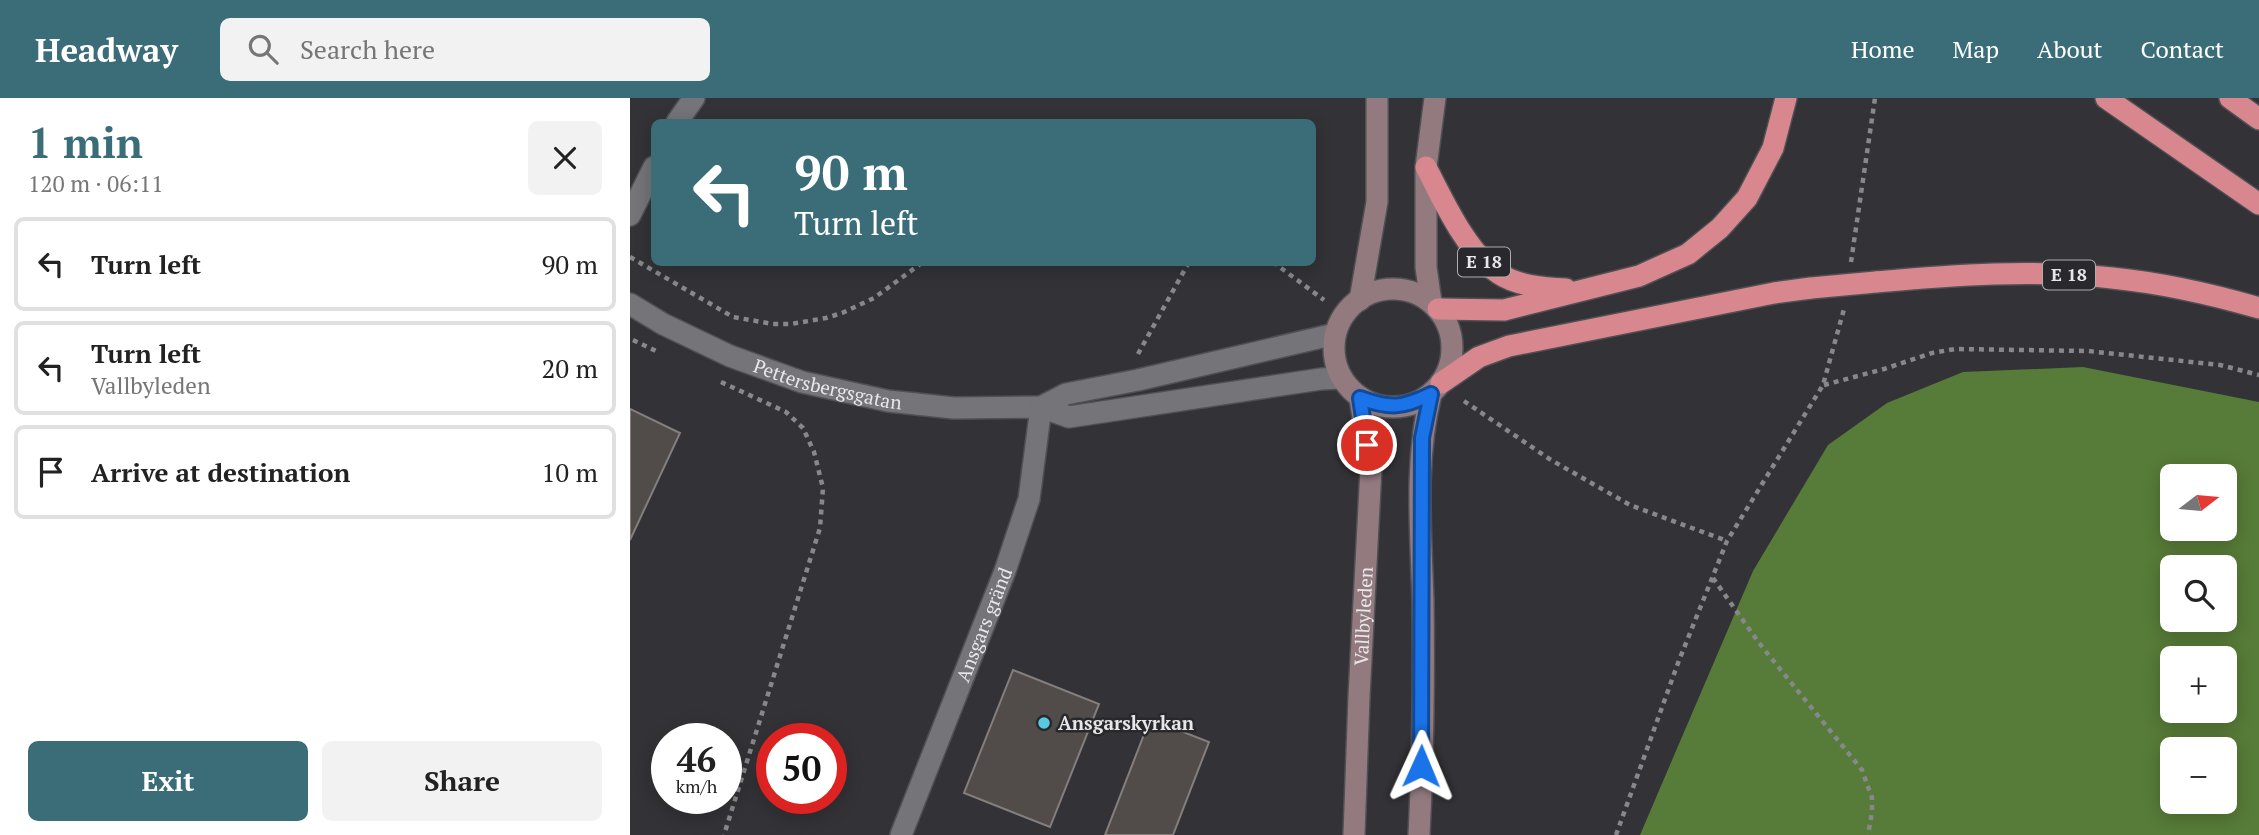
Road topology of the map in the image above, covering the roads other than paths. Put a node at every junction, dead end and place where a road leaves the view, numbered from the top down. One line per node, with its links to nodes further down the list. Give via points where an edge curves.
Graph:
1 (694, 98): 7 (street)
2 (1377, 98): 14 (main road, via 1377,202)
3 (1435, 98): 9 (main road)
4 (1786, 98): 13 (highway, E 18, via 1773,148 1739,210 1688,254 1639,276)
5 (2106, 98): 11 (highway)
6 (2230, 98): 8 (highway)
7 (679, 119)
8 (2259, 119)
9 (1426, 167): 13 (highway, E 18, via 1484,262 1501,275 1531,286); 16 (main road, via 1426,267)
10 (651, 173): 12 (street)
11 (2259, 204)
12 (630, 215)
13 (1589, 290): 16 (highway, E 18, via 1504,310)
14 (1360, 300): 16 (main road, via 1395,289 1409,291); 18 (main road)
15 (630, 304): 22 (street, Pettersbergsgatan, via 730,356 802,382 888,401 954,408)
16 (1434, 306): 20 (main road, via 1449,330 1452,345 1449,370)
17 (2259, 308): 20 (highway, E 18, bridge, via 2167,285 2098,276 1988,274 1811,288 1508,346 1479,357)
18 (1335, 334): 19 (main road, via 1335,357); 22 (street, Pettersbergsgatan, via 1066,394)
19 (1342, 378): 21 (main road); 22 (street, Pettersbergsgatan, via 1069,416)
20 (1436, 389): 21 (main road, via 1393,407); 25 (main road, via 1422,438)
21 (1360, 398): 24 (main road, Vallbyleden, via 1371,468)
22 (1041, 407): 23 (street, Ansgars gränd, via 1029,499)
23 (901, 835)
24 (1354, 835)
25 (1419, 835)

